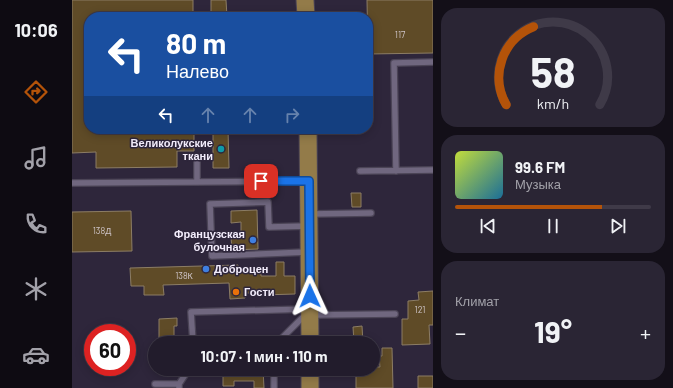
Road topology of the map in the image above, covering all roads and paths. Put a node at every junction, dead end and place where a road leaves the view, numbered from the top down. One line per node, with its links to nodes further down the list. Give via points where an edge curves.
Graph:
1 (305, 0): 2 (main road)
2 (306, 12)
3 (433, 62): 8 (lane, via 394,63)
4 (308, 134): 9 (main road)
5 (197, 162): 10 (lane)
6 (433, 170): 8 (lane)
7 (360, 171): 8 (lane)
8 (396, 171)
9 (309, 181): 10 (lane); 13 (main road)
10 (197, 182): 11 (lane)
11 (72, 183)
12 (371, 213): 13 (lane)
13 (309, 220): 14 (main road); 14 (lane, via 269,227 268,202 210,204 212,256)
14 (310, 252): 15 (main road)
15 (310, 312): 16 (lane); 17 (lane, via 191,312); 18 (lane); 19 (main road)
16 (395, 314)
17 (193, 336)
18 (284, 336)
19 (310, 336)
20 (185, 376): 24 (lane)
21 (274, 376): 25 (lane)
22 (310, 376): 26 (main road)
23 (155, 384): 24 (lane)
24 (179, 386)
25 (274, 388)
26 (310, 388)

